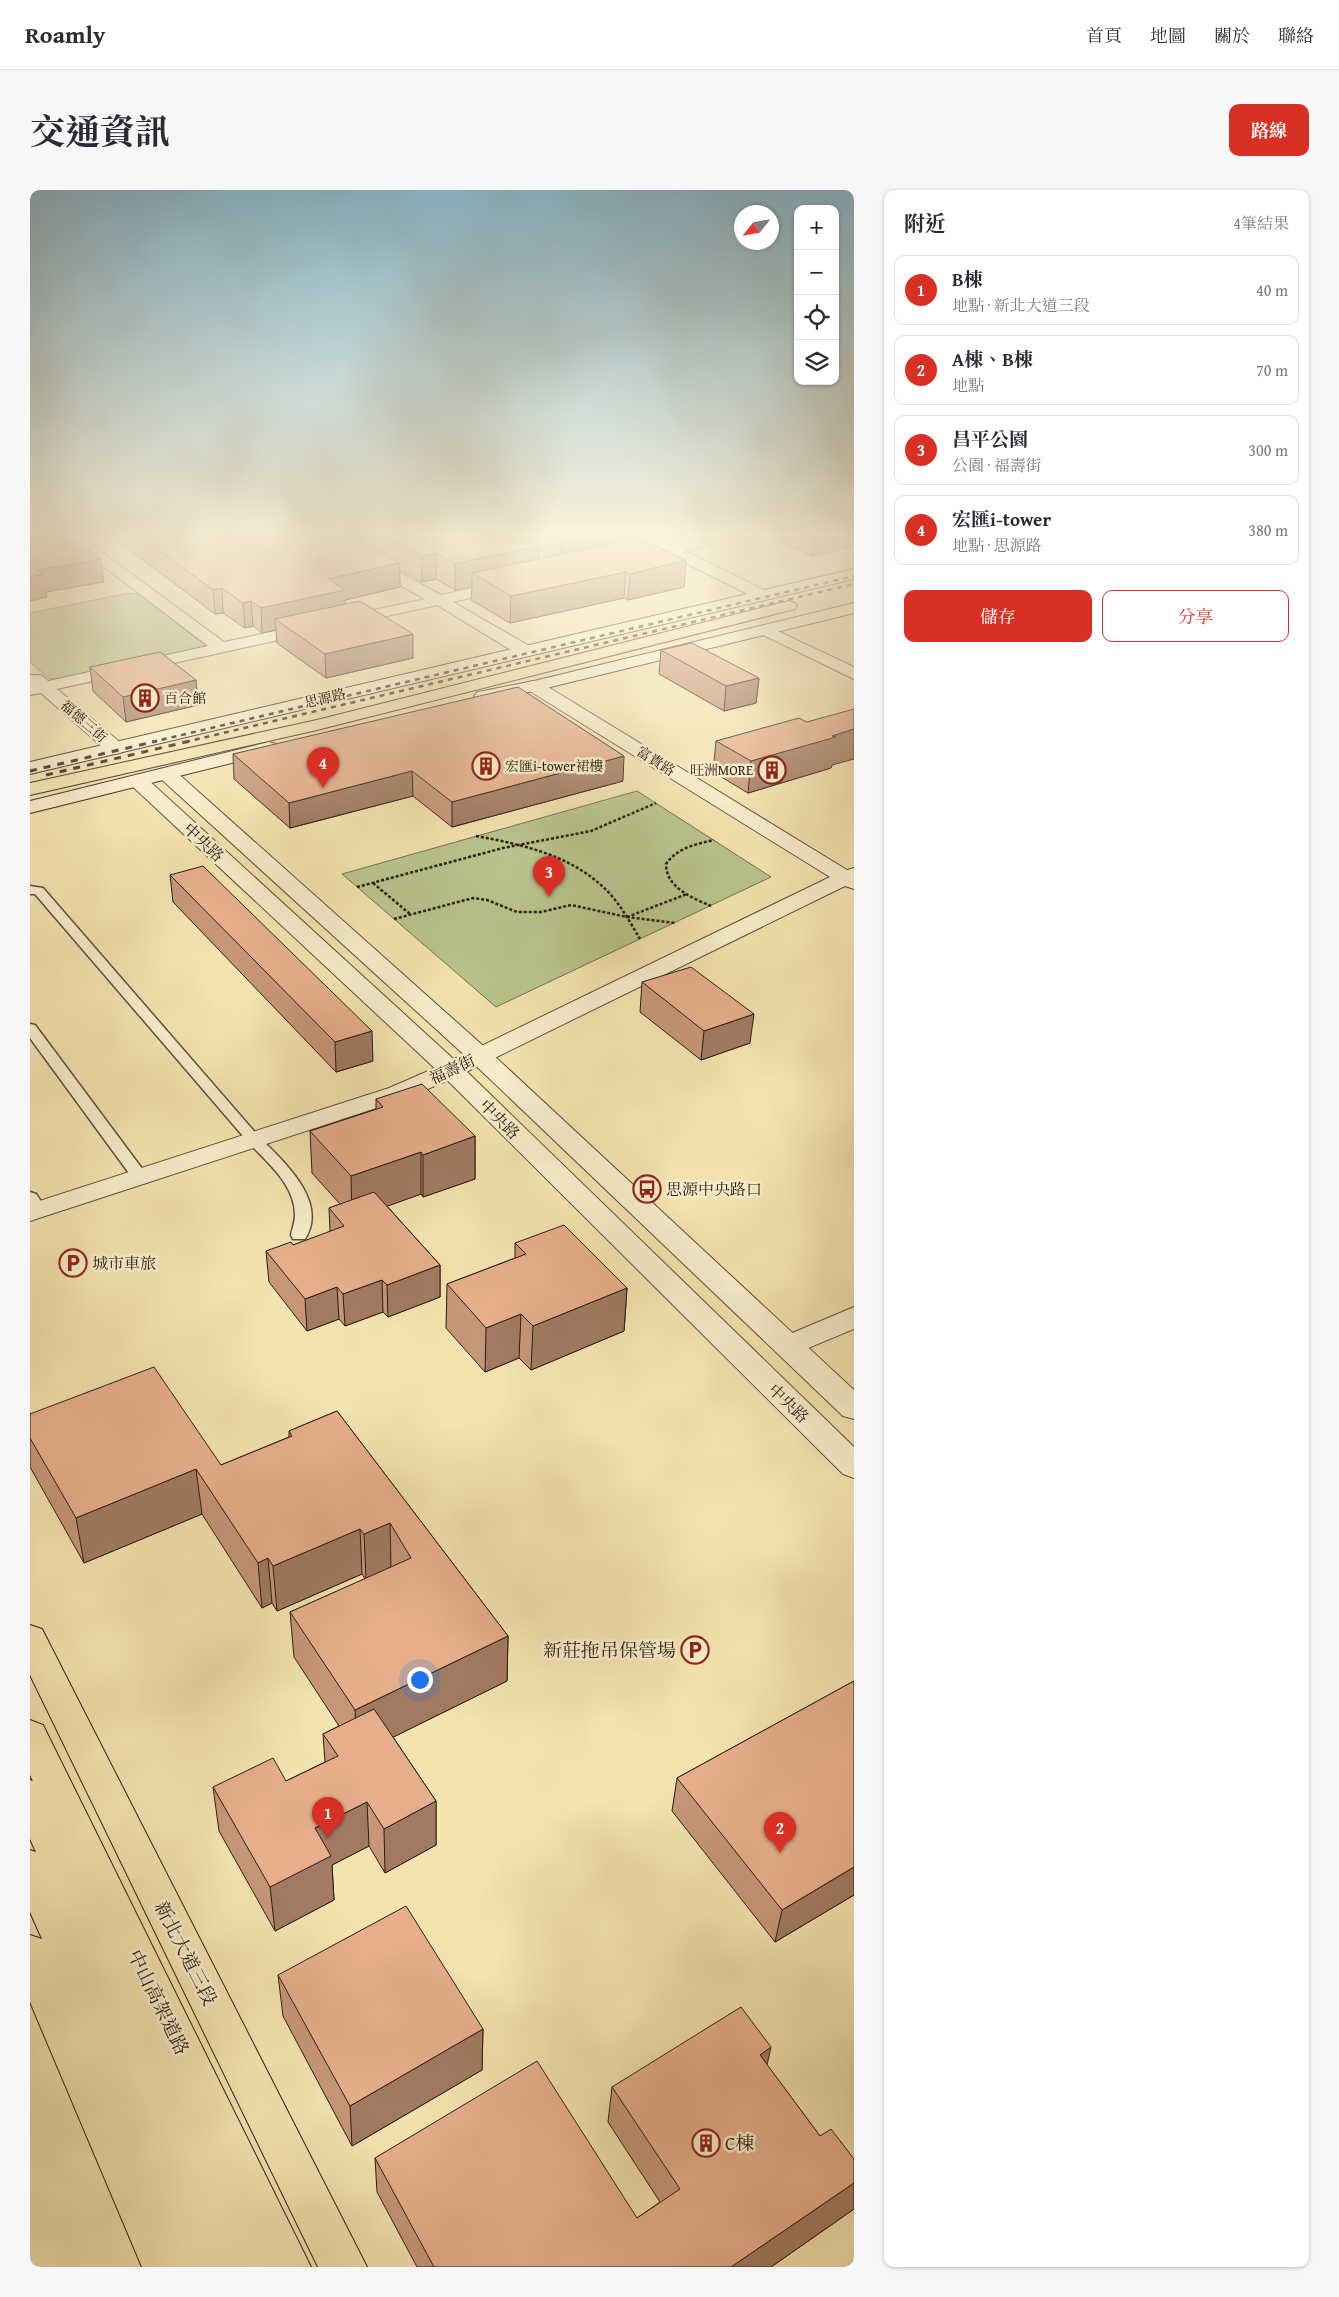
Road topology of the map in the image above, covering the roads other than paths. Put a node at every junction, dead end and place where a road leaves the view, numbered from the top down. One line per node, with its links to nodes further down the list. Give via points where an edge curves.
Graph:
1 (202, 634): 10 (street)
2 (285, 634): 10 (street)
3 (496, 634): 11 (street)
4 (599, 634): 11 (street, 思源路)
5 (667, 634): 20 (street, 思源路)
6 (679, 634): 22 (main road, via 428,698)
7 (716, 634): 16 (street, via 531,679)
8 (749, 634): 14 (street)
9 (773, 634): 13 (street)
10 (221, 648): 15 (street)
11 (525, 651): 17 (street, 思源路)
12 (30, 674): 15 (street, 福德三街)
13 (854, 674)
14 (534, 686): 16 (street); 24 (street, 富貴路)
15 (37, 688): 17 (street, 福德三街)
16 (476, 697): 19 (street)
17 (115, 748): 18 (street, 思源路)
18 (30, 768)
19 (167, 774): 21 (street); 27 (street, 中央路)
20 (30, 781)
21 (138, 781): 23 (street); 28 (street, 中央路)
22 (30, 789)
23 (30, 807)
24 (851, 878): 27 (street, 福壽街)
25 (30, 890): 29 (lane, via 40,891)
26 (30, 1028): 30 (lane)
27 (480, 1056): 28 (street, 福壽街); 34 (street, 中央路)
28 (451, 1070): 29 (street, 福壽街, via 398,1093); 36 (street, 中央路)
29 (254, 1140): 30 (street, 福壽街); 32 (lane, via 285,1173 299,1197 303,1215)
30 (140, 1177): 31 (street, 福壽街)
31 (33, 1207)
32 (299, 1235)
33 (854, 1317): 34 (street)
34 (789, 1346): 35 (street, 中央路)
35 (854, 1408)
36 (854, 1466)
37 (30, 1639): 46 (main road, 新北大道三段)
38 (30, 1736): 45 (main road, 中山高架道路)
39 (30, 1797): 44 (main road)
40 (30, 1868): 43 (main road)
41 (30, 1954): 42 (main road)
42 (166, 2267)
43 (212, 2267)
44 (249, 2267)
45 (287, 2267)
46 (343, 2267)

